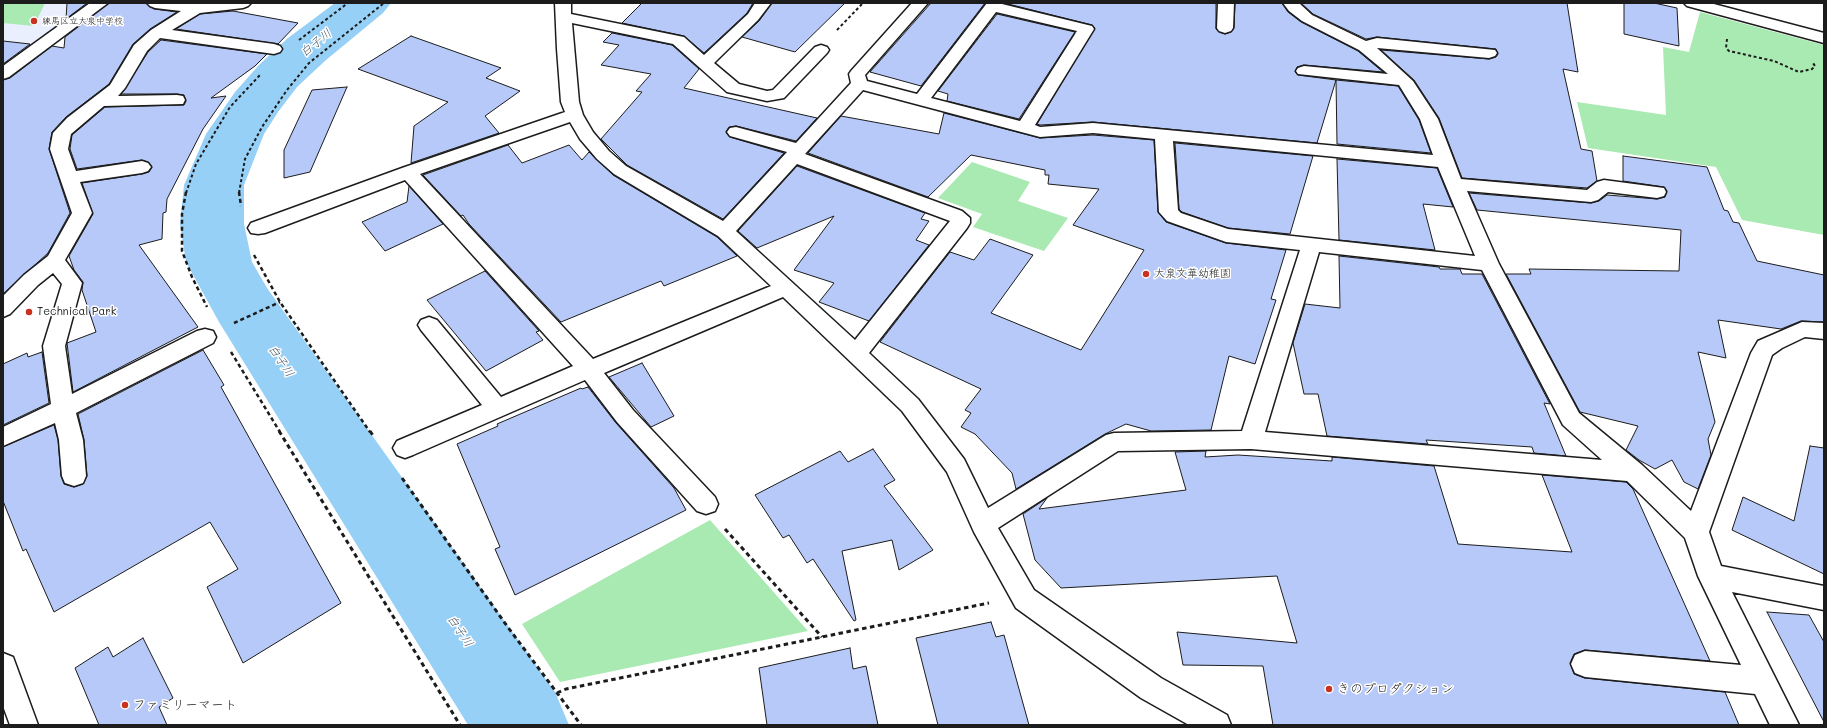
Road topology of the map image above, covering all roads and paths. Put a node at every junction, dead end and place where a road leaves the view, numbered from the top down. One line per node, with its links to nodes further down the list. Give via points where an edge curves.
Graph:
1 (100, 3): 28 (street)
2 (155, 3): 13 (street)
3 (243, 3): 13 (street)
4 (348, 3): 19 (path)
5 (384, 3): 45 (path, via 309,63 286,90 245,159 239,191)
6 (763, 3): 25 (street, via 753,17)
7 (863, 3): 22 (path)
8 (920, 3): 30 (street, via 857,74)
9 (1226, 3): 15 (street)
10 (1291, 3): 20 (street, via 1307,18)
11 (1696, 4): 18 (street)
12 (994, 5): 32 (street); 35 (street, via 1086,29)
13 (196, 9): 16 (street)
14 (563, 10): 25 (street, via 678,40); 34 (street, via 570,102)
15 (1225, 28)
16 (157, 33): 21 (street); 33 (street, via 140,48 118,88)
17 (1732, 38): 24 (path, via 1727,39 1726,48 1729,51 1759,57 1799,72 1812,69 1815,66)
18 (1824, 38)
19 (297, 41)
20 (1365, 47): 23 (street, via 1377,43); 29 (street)
21 (274, 49)
22 (821, 50): 25 (street, via 778,94 773,96 733,88)
23 (1489, 53)
24 (1813, 62)
25 (705, 63)
26 (264, 70): 55 (path, via 230,107 196,164 186,191 182,214 182,251)
27 (1304, 71): 29 (street)
28 (3, 74)
29 (1406, 81): 39 (street, via 1429,119)
30 (860, 84): 32 (street); 38 (street)
31 (177, 100): 33 (street)
32 (920, 100): 35 (street)
33 (100, 101): 42 (street, via 62,133 59,149)
34 (574, 115): 41 (street); 47 (street, via 586,135 620,170)
35 (1025, 127): 37 (street, via 1040,132 1094,128)
36 (736, 132): 38 (street)
37 (1164, 134): 39 (street); 48 (street, via 1170,215 1226,235)
38 (796, 152): 47 (street); 61 (street, via 960,218 960,223)
39 (1445, 162): 43 (street)
40 (142, 168): 42 (street)
41 (408, 172): 46 (street); 62 (street)
42 (69, 178): 50 (street, via 82,213)
43 (1455, 184): 44 (street, via 1591,196 1604,186); 51 (street)
44 (1657, 192)
45 (242, 212)
46 (258, 228)
47 (725, 231): 52 (street)
48 (1312, 244): 51 (street); 66 (street)
49 (253, 253): 53 (path)
50 (55, 261): 54 (street, via 31,280); 64 (street, via 72,282 54,346)
51 (1489, 264): 69 (street, via 1571,418)
52 (785, 288): 61 (street); 62 (street)
53 (280, 302): 56 (path); 67 (path)
54 (3, 309)
55 (208, 311)
56 (230, 325)
57 (429, 325): 63 (street)
58 (1824, 332): 74 (street, via 1802,330 1774,342 1762,353)
59 (204, 337): 64 (street)
60 (231, 351): 84 (path)
61 (856, 355): 73 (street, via 910,405 956,466)
62 (589, 369): 63 (street); 72 (street, via 625,416)
63 (497, 408): 68 (street)
64 (63, 409): 65 (street); 71 (street, via 71,440)
65 (3, 437)
66 (1251, 440): 69 (street); 73 (street, via 1114,442)
67 (378, 443)
68 (405, 448)
69 (1632, 472): 74 (street)
70 (401, 475): 82 (path)
71 (74, 476)
72 (706, 504): 78 (path)
73 (982, 524): 86 (street, via 1025,599 1151,688)
74 (1696, 532): 75 (street)
75 (1711, 576): 76 (street); 81 (street)
76 (1824, 598)
77 (983, 604): 78 (path)
78 (822, 637): 82 (path, via 566,689)
79 (1585, 664): 81 (street)
80 (3, 666): 83 (street)
81 (1763, 681): 87 (street)
82 (557, 693): 85 (path)
83 (24, 725)
84 (460, 725)
85 (581, 725)
86 (1217, 725)
87 (1785, 725)

